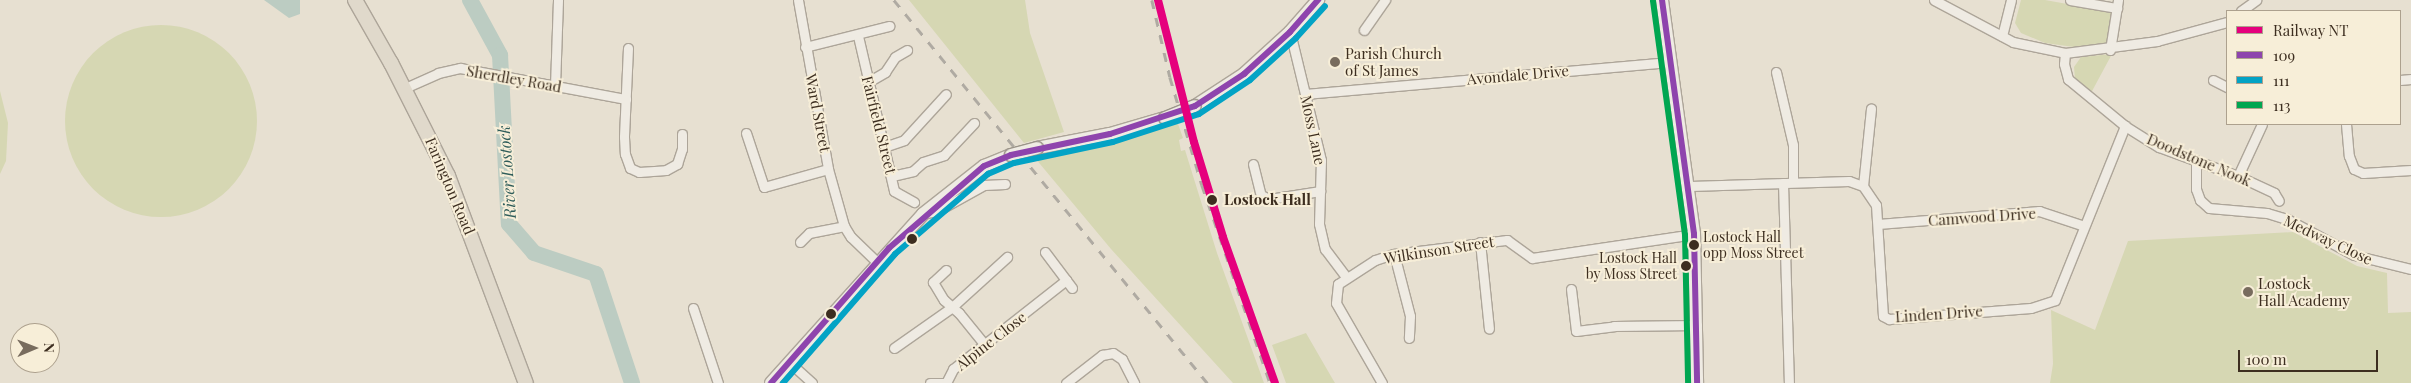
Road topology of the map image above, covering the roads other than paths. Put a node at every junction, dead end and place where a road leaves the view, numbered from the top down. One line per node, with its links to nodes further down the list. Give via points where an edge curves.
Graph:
1 (355, 0): 30 (highway, Farington Road)
2 (558, 0): 28 (street)
3 (798, 0): 19 (street, Ward Street)
4 (1318, 0): 16 (main road)
5 (1385, 0): 15 (street)
6 (1662, 0): 24 (main road)
7 (1934, 0): 18 (street)
8 (2011, 0): 18 (street)
9 (2070, 0): 11 (street)
10 (2256, 0): 12 (street)
11 (2118, 4): 22 (street)
12 (2242, 10)
13 (2226, 22): 22 (street)
14 (889, 26): 17 (street)
15 (1364, 30)
16 (1290, 32): 32 (street, Moss Lane); 56 (main road, bridge, via 1225,89 1195,106 1110,134 1011,155 984,166)
17 (858, 36): 19 (street); 27 (street, Fairfield Street)
18 (2002, 36): 23 (street)
19 (805, 47): 44 (street, Ward Street)
20 (628, 48): 33 (street)
21 (907, 50): 27 (street, via 895,57 885,72)
22 (2110, 50): 23 (street)
23 (2065, 54): 38 (street, Doodstone Nook, via 2068,79)
24 (1670, 62): 32 (street, Avondale Drive); 51 (main road)
25 (1776, 72): 48 (street, via 1793,145)
26 (2212, 80): 29 (street)
27 (868, 82): 41 (street, Fairfield Street)
28 (555, 86): 30 (street, Sherdley Road, via 492,73 448,70); 33 (street, Sherdley Road)
29 (2226, 87)
30 (405, 88): 81 (highway, Farington Road, via 459,202)
31 (946, 94): 41 (street, via 904,140)
32 (1305, 94): 53 (street, Moss Lane, via 1321,160)
33 (626, 99): 40 (street, via 625,154 630,168 639,172 666,170 677,164)
34 (1871, 108): 52 (street)
35 (974, 123): 46 (street, via 944,155 923,162 913,171)
36 (2262, 125): 47 (street)
37 (2346, 125): 45 (street, via 2349,156 2354,169 2363,173)
38 (2125, 126): 42 (street, Doodstone Nook, via 2159,147); 59 (street, Linden Drive)
39 (746, 133): 44 (street, via 764,187)
40 (682, 134)
41 (884, 147): 46 (street, Fairfield Street)
42 (2196, 160): 47 (street, Doodstone Nook); 67 (street, Medway Close, via 2196,189 2200,200 2209,208 2267,213 2287,219 2354,255)
43 (1253, 164): 53 (street, via 1261,195 1269,199)
44 (828, 170): 58 (street, Ward Street)
45 (2411, 170)
46 (892, 176): 55 (street, Fairfield Street, via 894,191)
47 (2238, 176): 54 (street, Doodstone Nook, via 2274,193)
48 (1793, 182): 49 (street); 52 (street, via 1849,181)
49 (1783, 183): 51 (street); 91 (street)
50 (1005, 184): 56 (street, via 984,185 937,211)
51 (1690, 186): 60 (main road)
52 (1863, 186): 57 (street, Linden Drive, via 1876,205)
53 (1320, 192): 69 (street, Moss Lane, via 1319,224 1325,249 1336,268)
54 (2279, 201)
55 (914, 202)
56 (923, 214): 66 (main road)
57 (1878, 224): 59 (street, Camwood Drive, via 2039,212); 59 (street, Linden Drive, via 1881,311 1889,318 2050,304 2056,300)
58 (844, 226): 61 (street, via 809,233); 66 (street, Ward Street)
59 (2084, 226)
60 (1694, 234): 62 (street, Wilkinson Street, via 1532,258 1507,240); 75 (main road)
61 (800, 242)
62 (1480, 242): 64 (street, Wilkinson Street); 76 (street)
63 (1045, 252): 70 (street)
64 (1394, 254): 69 (street, Wilkinson Street, via 1374,260); 77 (street, via 1410,316)
65 (1007, 257): 74 (street)
66 (877, 262): 80 (main road)
67 (2411, 269)
68 (946, 270): 74 (street, via 933,282)
69 (1347, 278): 89 (street, via 1338,284 1336,303)
70 (1066, 280): 71 (street); 78 (street, Alpine Close)
71 (1072, 288)
72 (1571, 289): 75 (street, via 1576,331 1614,326)
73 (693, 308): 82 (street)
74 (951, 308): 78 (street, via 959,313); 79 (street)
75 (1697, 325): 90 (main road)
76 (1489, 329)
77 (1409, 338)
78 (985, 346): 86 (street, Alpine Close, via 953,369)
79 (894, 348)
80 (788, 362): 83 (main road); 84 (street)
81 (526, 383)
82 (718, 383)
83 (771, 383)
84 (812, 383)
85 (930, 383): 86 (street)
86 (946, 383)
87 (1066, 383): 88 (street, via 1102,355 1113,353 1122,359)
88 (1134, 383)
89 (1382, 383)
90 (1697, 383)
91 (1789, 383)

